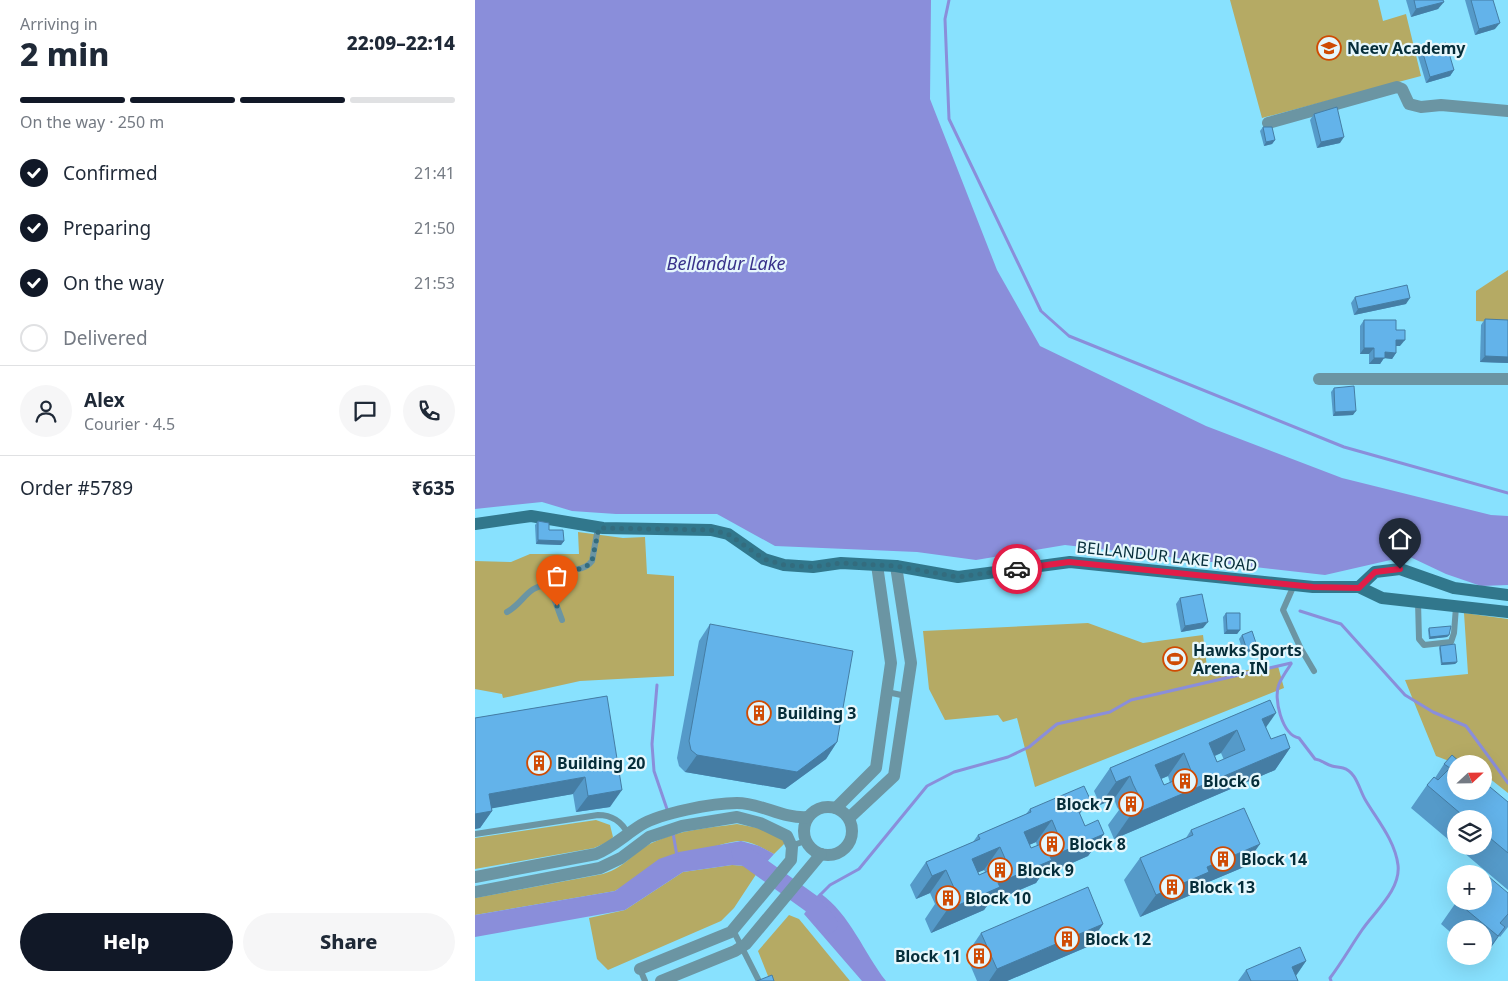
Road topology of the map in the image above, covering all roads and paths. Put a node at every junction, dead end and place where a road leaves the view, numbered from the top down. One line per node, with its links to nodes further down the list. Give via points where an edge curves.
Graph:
1 (1508, 111): 2 (street, via 1415,106 1409,104 1397,87)
2 (1268, 123)
3 (1508, 379): 4 (street)
4 (1319, 380)
5 (475, 524): 6 (street, BELLANDUR LAKE ROAD, via 531,516)
6 (599, 528): 7 (street, BELLANDUR LAKE ROAD, via 711,530 728,534 764,559 784,565); 9 (lane, via 589,565 582,569 556,569)
7 (877, 565): 8 (street, BELLANDUR LAKE ROAD); 19 (street, via 891,663)
8 (896, 566): 10 (street, BELLANDUR LAKE ROAD, via 958,577 1069,562); 20 (street, via 911,663)
9 (549, 585): 15 (lane, via 533,588); 17 (lane)
10 (1294, 585): 11 (street, BELLANDUR LAKE ROAD); 18 (lane, via 1283,610)
11 (1359, 588): 12 (street, via 1375,572 1400,569 1454,588); 13 (street, BELLANDUR LAKE ROAD, via 1382,598)
12 (1508, 595)
13 (1417, 602): 14 (street, BELLANDUR LAKE ROAD); 14 (lane, via 1419,639 1424,645 1451,642)
14 (1456, 607): 16 (street, BELLANDUR LAKE ROAD)
15 (507, 612)
16 (1508, 612)
17 (563, 620)
18 (1314, 671)
19 (887, 692): 20 (lane); 21 (street, via 875,768)
20 (906, 696): 22 (street, via 893,776)
21 (865, 778): 22 (lane); 23 (street)
22 (879, 790): 25 (street)
23 (836, 808): 24 (street, via 818,808); 25 (street)
24 (808, 817): 27 (street, via 787,816 736,803 670,813); 28 (street, via 803,828)
25 (849, 818): 30 (street, via 852,832 849,844 839,853)
26 (475, 834): 27 (lane, via 598,815 618,821)
27 (628, 834): 31 (street, via 596,854)
28 (805, 840): 29 (lane); 30 (street)
29 (791, 846): 32 (street, via 787,836 737,817 665,830 600,868); 33 (street, via 791,860)
30 (821, 854): 34 (street)
31 (475, 877)
32 (475, 892)
33 (733, 930): 34 (lane); 35 (street)
34 (742, 947): 37 (street); 38 (lane)
35 (640, 969): 36 (lane)
36 (645, 981)
37 (661, 981)
38 (759, 981)

